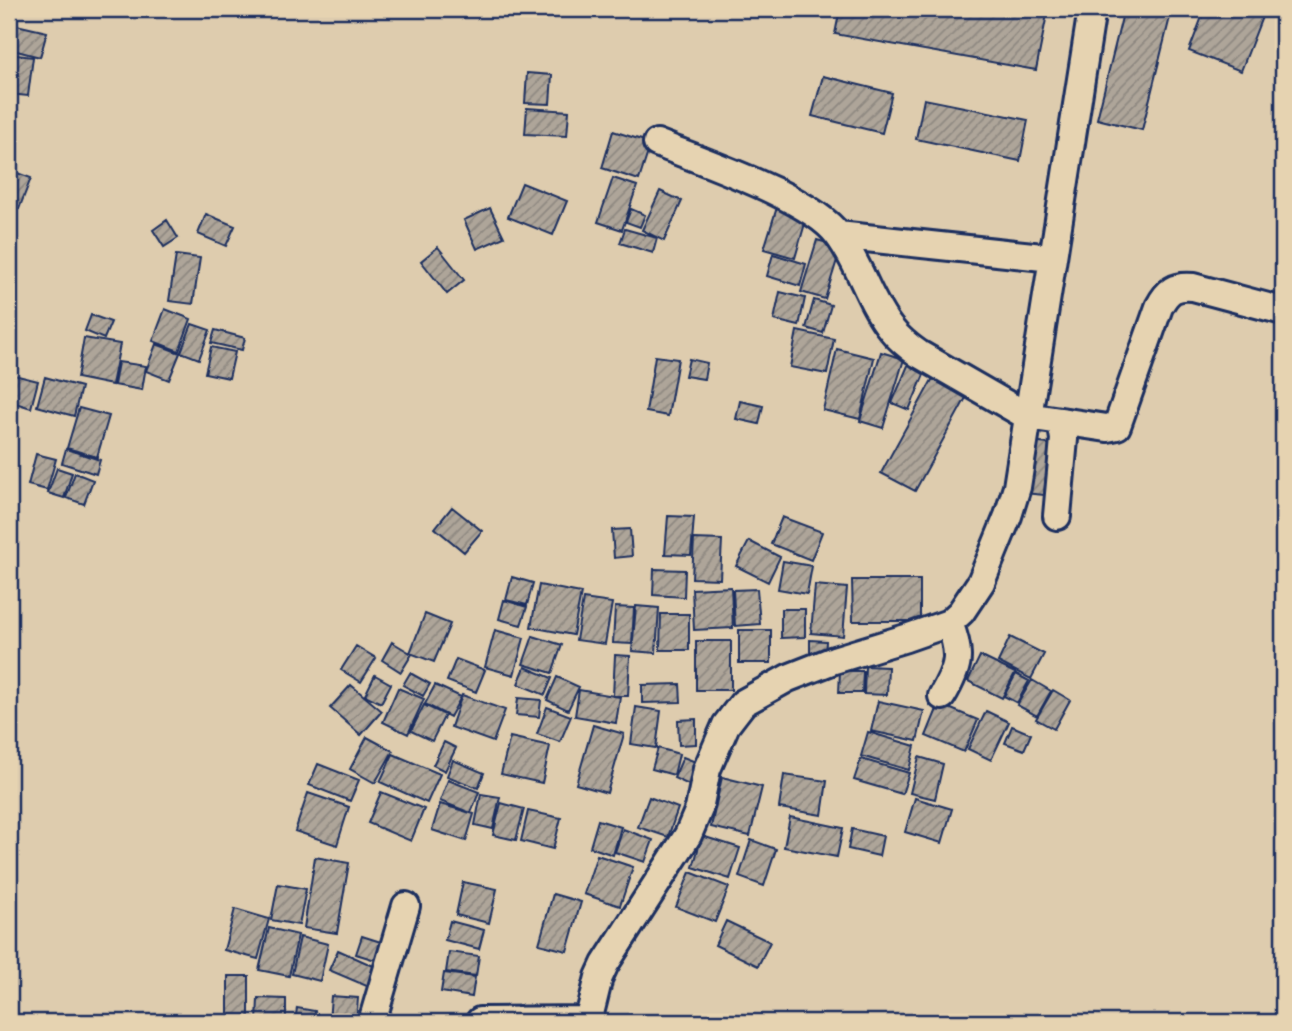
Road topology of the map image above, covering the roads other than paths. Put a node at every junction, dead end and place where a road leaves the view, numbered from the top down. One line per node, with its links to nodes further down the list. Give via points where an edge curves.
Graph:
1 (1092, 9): 4 (street)
2 (657, 143): 3 (street, via 798,204)
3 (838, 235): 4 (street); 6 (street, via 889,328 903,342)
4 (1052, 258): 6 (street)
5 (1283, 311): 7 (street, via 1193,287 1167,292 1119,424 1111,428)
6 (1027, 416): 7 (street); 9 (street, via 1017,487 990,564 972,598)
7 (1060, 421): 8 (street, via 1064,439)
8 (1057, 516)
9 (948, 623): 10 (street, via 958,662); 13 (street, via 834,660 743,703 719,739 694,821 605,964)
10 (942, 696)
11 (406, 906): 14 (street)
12 (480, 1021): 13 (street)
13 (588, 1021)
14 (372, 1022)

